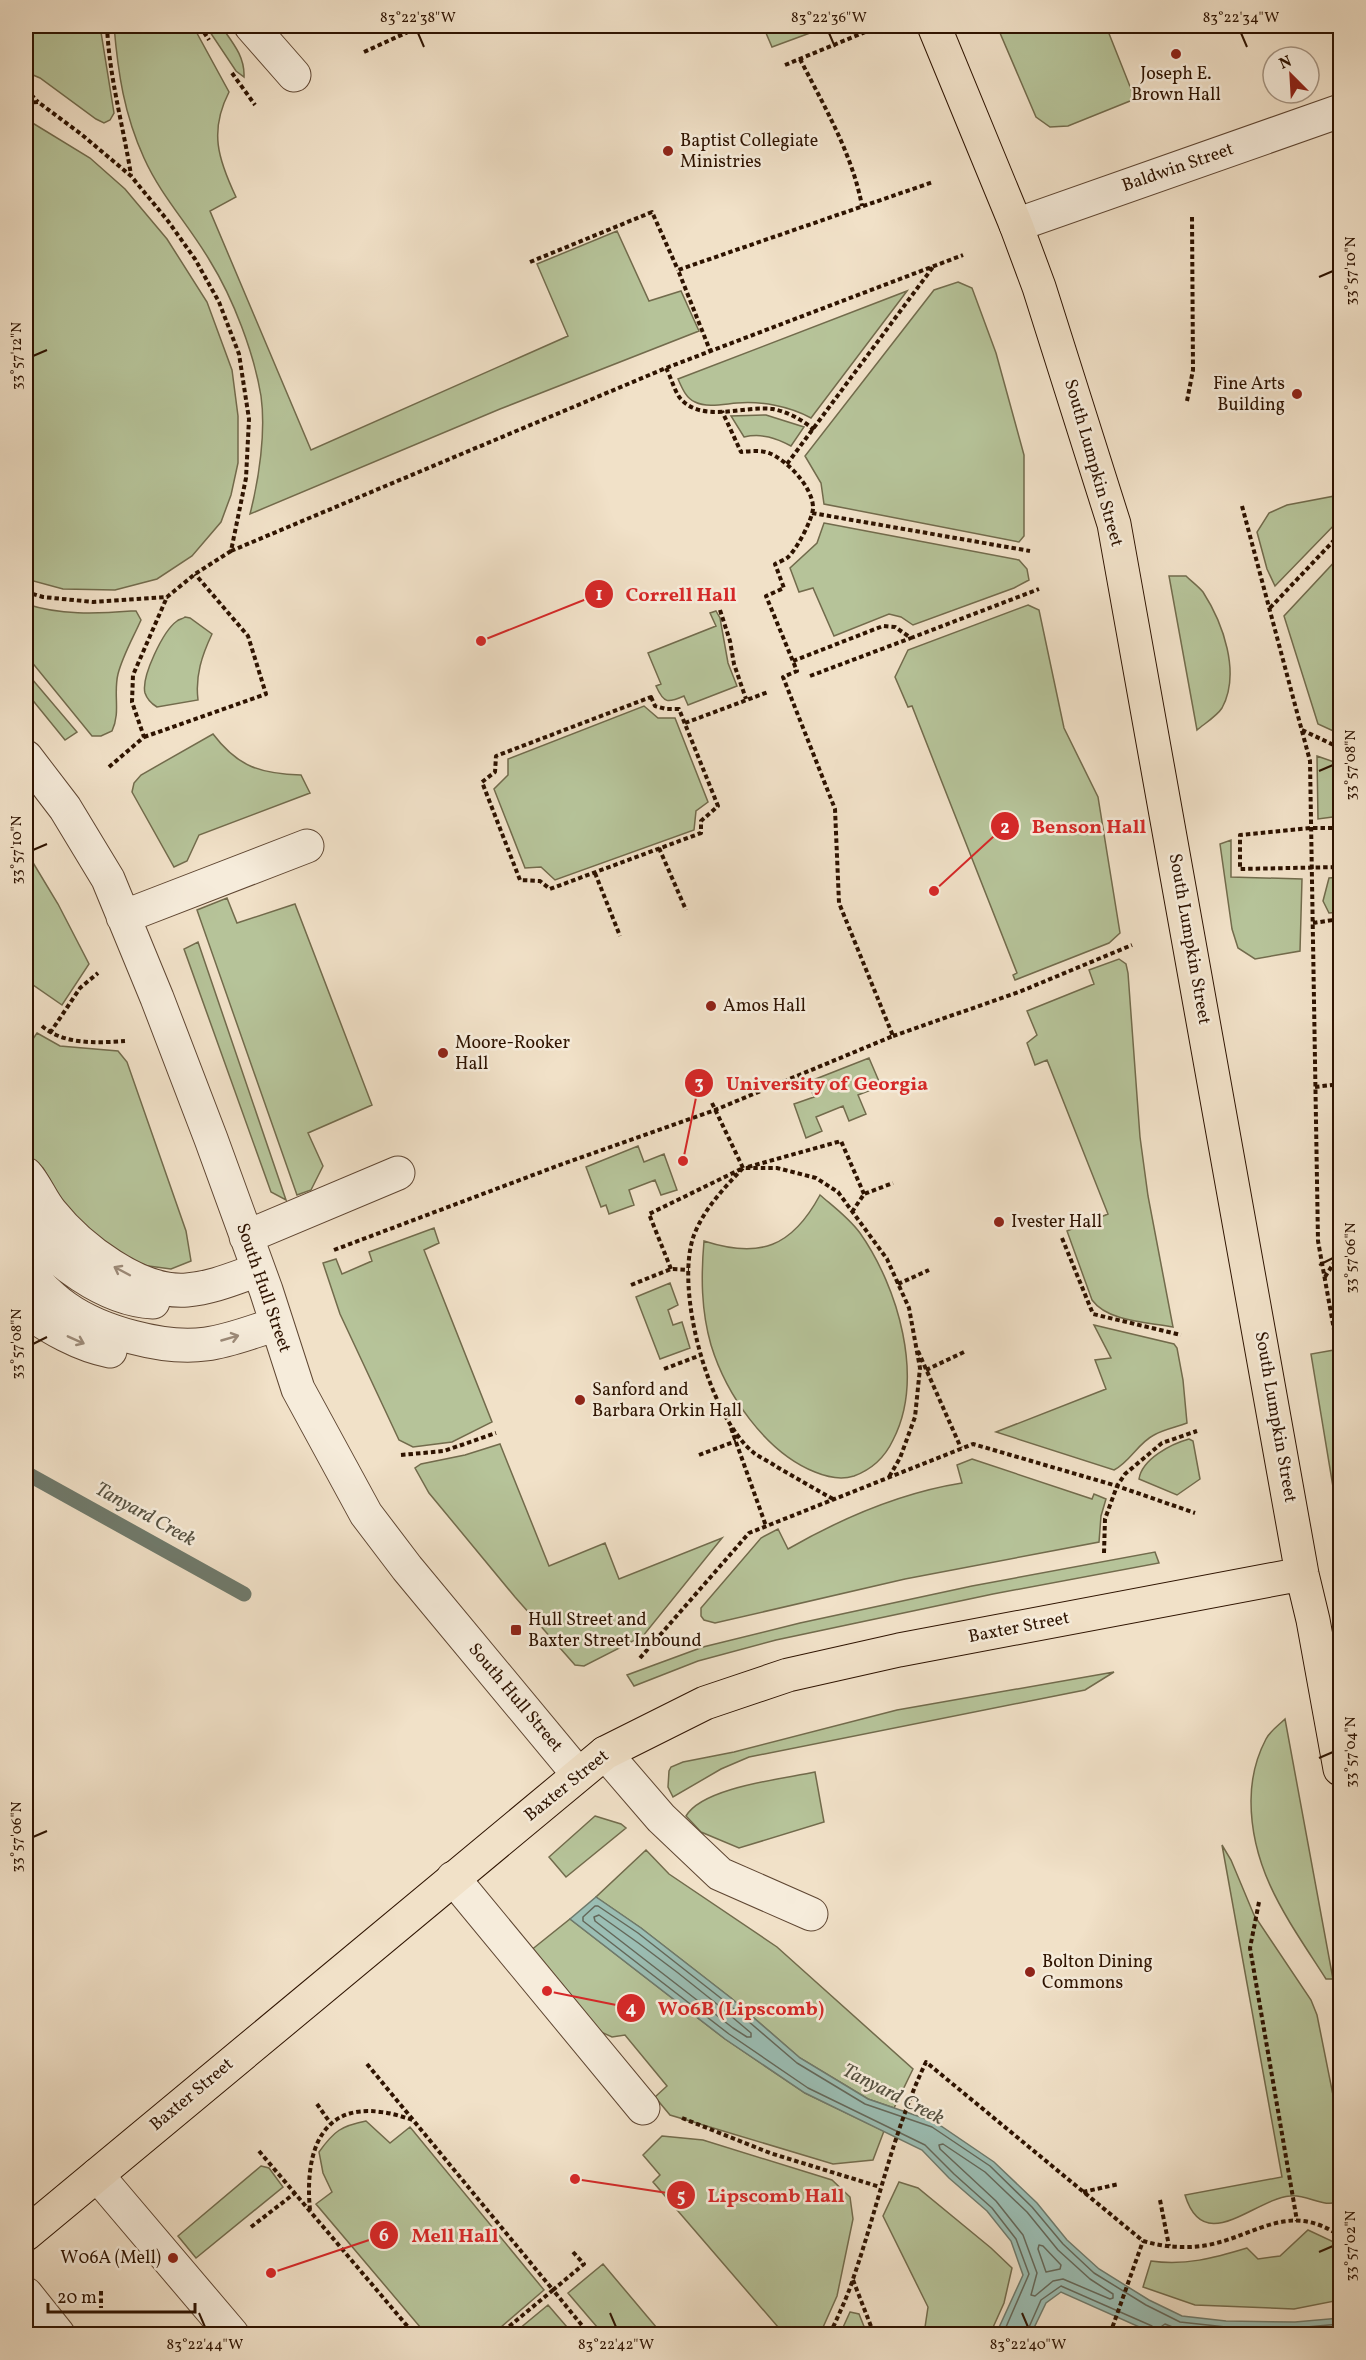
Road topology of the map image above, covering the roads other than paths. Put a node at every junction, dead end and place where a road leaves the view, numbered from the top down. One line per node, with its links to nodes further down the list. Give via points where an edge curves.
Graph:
1 (251, 26): 3 (street)
2 (934, 26): 5 (main road, South Lumpkin Street)
3 (294, 75)
4 (1341, 111): 5 (street, Baldwin Street)
5 (1016, 225): 19 (main road, South Lumpkin Street, via 1114,524)
6 (26, 757): 8 (street, South Hull Street, via 64,808 108,879)
7 (307, 846): 8 (street)
8 (123, 917): 12 (street, South Hull Street)
9 (398, 1173): 12 (street)
10 (26, 1174): 15 (street, one-way to 10, via 170,1289 115,1267 69,1232)
11 (26, 1222): 15 (street, via 55,1257 110,1291 147,1302 162,1302)
12 (246, 1237): 13 (street, South Hull Street)
13 (258, 1270): 15 (street); 17 (street, South Hull Street)
14 (26, 1271): 18 (street, via 49,1295 87,1320 128,1335)
15 (206, 1287)
16 (26, 1311): 18 (street, one-way to 18, via 61,1333 106,1350 131,1354)
17 (277, 1324): 18 (street, one-way to 17, via 208,1344); 22 (street, South Hull Street, via 298,1389 366,1514)
18 (184, 1345)
19 (1302, 1574): 20 (main road, Baxter Street, via 899,1650 788,1675 705,1703); 21 (main road, South Lumpkin Street)
20 (605, 1753): 22 (main road, Baxter Street); 24 (street, via 661,1818 720,1874)
21 (1341, 1769)
22 (578, 1774): 23 (main road, Baxter Street)
23 (453, 1878): 25 (street); 26 (main road, Baxter Street)
24 (811, 1914)
25 (643, 2108)
26 (97, 2175): 27 (main road, Baxter Street); 30 (street)
27 (26, 2234)
28 (26, 2294): 29 (street)
29 (58, 2334)
30 (232, 2334)

